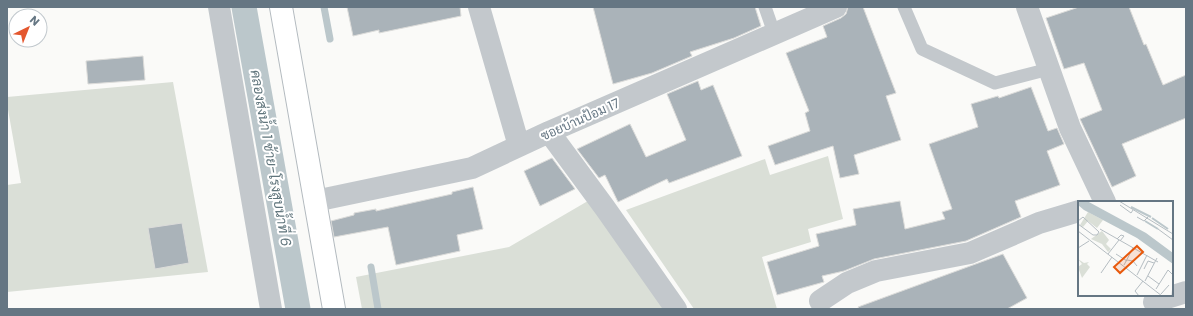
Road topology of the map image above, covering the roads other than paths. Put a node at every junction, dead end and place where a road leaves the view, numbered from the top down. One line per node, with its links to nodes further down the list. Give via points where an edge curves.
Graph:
1 (219, 7): 18 (street)
2 (281, 7): 12 (main road)
3 (479, 7): 11 (street)
4 (765, 7): 8 (lane)
5 (836, 7): 8 (street, ซอยบ้านป้อม 17)
6 (904, 7): 9 (lane, via 922,49 995,83)
7 (1027, 7): 9 (street)
8 (774, 33): 10 (street, ซอยบ้านป้อม 17)
9 (1050, 69): 13 (street, via 1070,128)
10 (549, 132): 11 (street, ซอยบ้านป้อม 17); 20 (street)
11 (519, 146): 12 (street, ซอยบ้านป้อม 17, via 472,168)
12 (315, 201): 19 (main road)
13 (1105, 201)
14 (1078, 211): 16 (street, via 1039,223 970,253 876,271 847,283)
15 (1186, 292): 17 (street)
16 (820, 301)
17 (1154, 302)
18 (271, 309)
19 (334, 309)
20 (676, 309)

